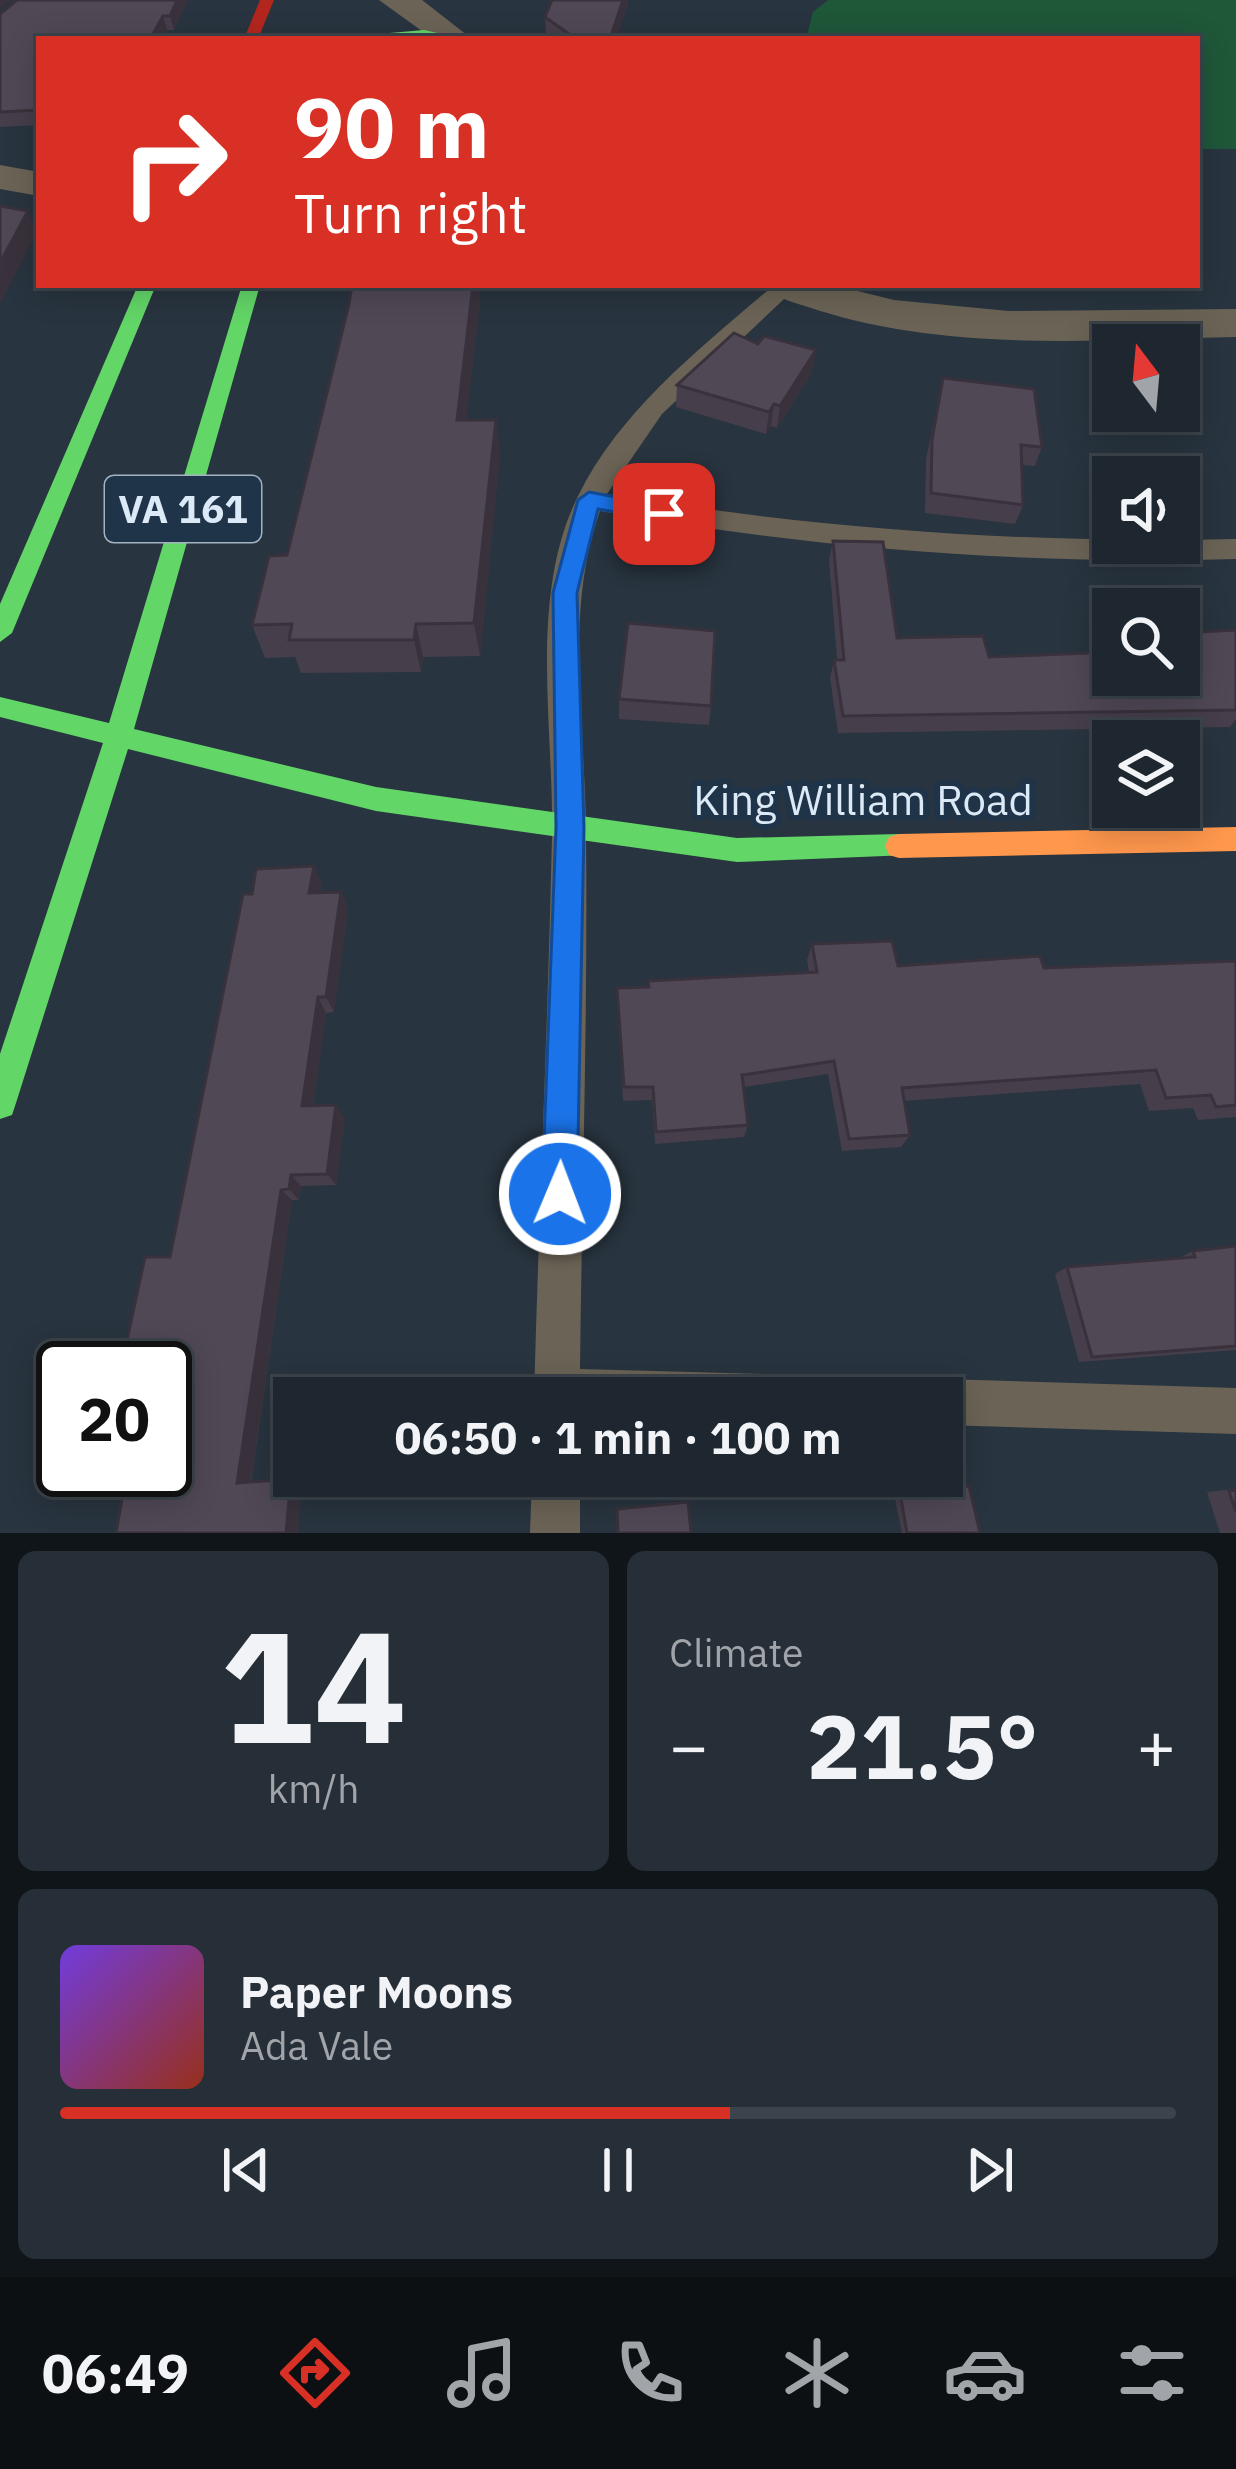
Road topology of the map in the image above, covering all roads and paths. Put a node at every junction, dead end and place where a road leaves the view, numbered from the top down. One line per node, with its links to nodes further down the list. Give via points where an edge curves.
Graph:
1 (267, 0): 3 (main road)
2 (396, 0): 6 (street)
3 (251, 36)
4 (401, 36): 5 (main road)
5 (436, 36)
6 (450, 36)
7 (0, 178): 8 (street)
8 (36, 184)
9 (146, 288): 16 (main road, VA 161)
10 (250, 288): 18 (main road, VA 161)
11 (784, 288): 14 (lane, via 628,436)
12 (795, 288): 13 (street, via 825,301 1004,327)
13 (1236, 323)
14 (589, 500): 15 (lane, via 827,536 1134,553); 19 (lane, via 565,593)
15 (1236, 548)
16 (0, 633)
17 (0, 707): 18 (main road, King William Road)
18 (119, 735): 19 (main road, King William Road, via 376,799); 21 (main road, VA 161)
19 (570, 827): 20 (main road, King William Road, via 737,850); 22 (lane)
20 (1236, 839)
21 (0, 1103)
22 (557, 1377)
23 (963, 1403): 24 (lane)
24 (1236, 1411)
25 (556, 1497): 26 (lane)
26 (555, 1533)

